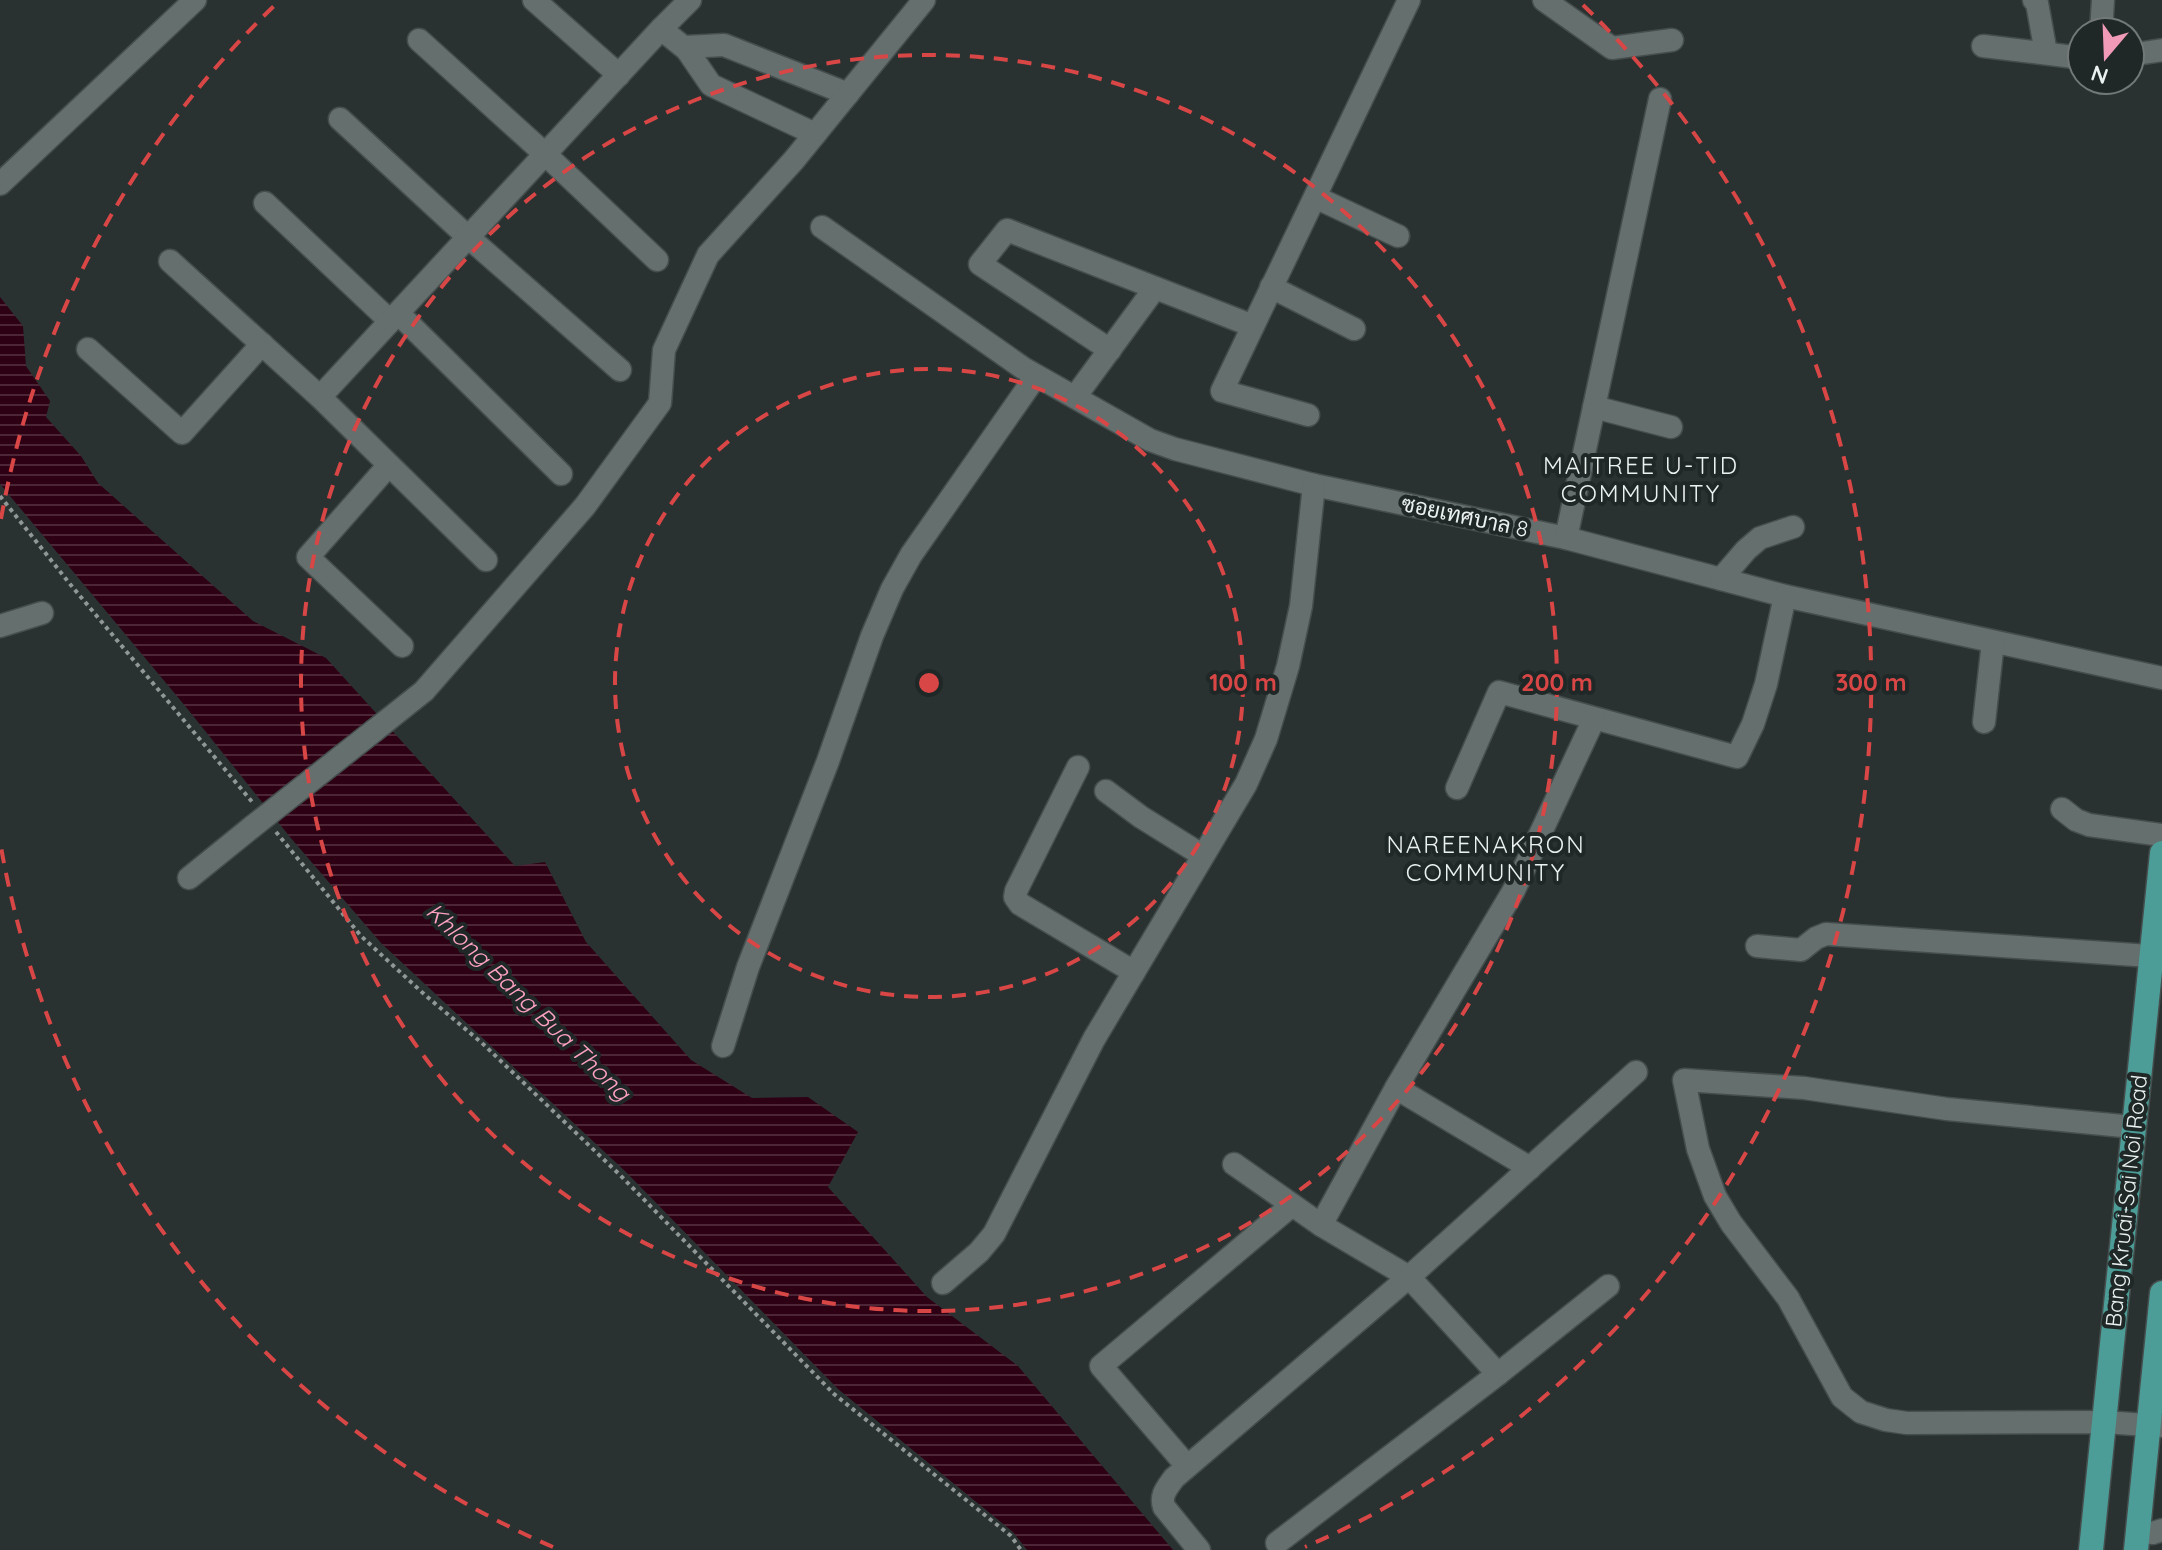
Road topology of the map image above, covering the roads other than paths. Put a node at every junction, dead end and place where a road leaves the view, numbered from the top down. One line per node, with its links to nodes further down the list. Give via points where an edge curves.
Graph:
1 (195, 0): 21 (street)
2 (534, 0): 15 (street)
3 (690, 0): 8 (street)
4 (924, 0): 16 (street)
5 (1409, 0): 22 (street)
6 (1544, 0): 10 (street, via 1612,48)
7 (2034, 0): 13 (street)
8 (661, 29): 12 (street); 15 (street)
9 (419, 40): 20 (street)
10 (1672, 40)
11 (1983, 46): 13 (street)
12 (686, 49): 16 (street, via 724,45); 19 (street, via 711,85)
13 (2046, 53): 14 (street)
14 (2066, 56)
15 (619, 75): 20 (street)
16 (848, 94): 19 (street)
17 (1660, 99): 41 (street)
18 (340, 119): 26 (street)
19 (815, 134): 66 (street, bridge, via 708,255 664,350 660,403 585,506 424,691 255,818)
20 (545, 154): 26 (street); 27 (street)
21 (0, 184)
22 (1315, 197): 25 (street); 29 (street)
23 (265, 203): 31 (street)
24 (822, 227): 38 (street, ซอยเทศบาล 8)
25 (1398, 236)
26 (468, 237): 31 (street); 37 (street)
27 (657, 260)
28 (170, 261): 34 (street)
29 (1271, 287): 32 (street); 33 (street)
30 (1155, 288): 32 (street); 36 (street); 36 (street, via 1007,230 980,264)
31 (394, 317): 39 (street); 45 (street)
32 (1253, 326): 42 (street, via 1222,391)
33 (1354, 329)
34 (262, 344): 35 (street, via 182,433); 39 (street)
35 (88, 349)
36 (1110, 350): 40 (street)
37 (620, 370)
38 (1036, 376): 40 (street, ซอยเทศบาล 8); 70 (street, via 892,589 753,953)
39 (320, 397): 44 (street)
40 (1075, 397): 46 (street, ซอยเทศบาล 8, via 1150,440)
41 (1594, 407): 43 (street); 48 (street)
42 (1308, 415)
43 (1671, 427)
44 (389, 465): 49 (street); 55 (street, via 308,557)
45 (561, 474)
46 (1314, 485): 48 (street, ซอยเทศบาล 8); 65 (street, via 1301,606 1266,739 1246,784)
47 (1793, 527): 50 (street, via 1760,538)
48 (1566, 538): 50 (street, ซอยเทศบาล 8)
49 (486, 560)
50 (1721, 579): 51 (street, ซอยเทศบาล 8)
51 (1785, 596): 54 (street, ซอยเทศบาล 8); 57 (street, via 1766,684 1737,757)
52 (42, 613): 53 (street)
53 (0, 626)
54 (1993, 642): 56 (street, ซอยเทศบาล 8); 58 (street)
55 (402, 646)
56 (2162, 678)
57 (1594, 719): 60 (street, via 1499,692); 72 (street, via 1514,890)
58 (1984, 722)
59 (1078, 767): 69 (street, via 1015,897)
60 (1457, 788)
61 (1106, 791): 65 (street)
62 (2062, 809): 63 (street, via 2089,825)
63 (2162, 835)
64 (2162, 853): 68 (main road, Bang Kruai-Sai Noi Road)
65 (1202, 855): 69 (street)
66 (189, 878)
67 (1757, 946): 68 (street, via 1801,950 1826,934)
68 (2150, 956): 73 (main road, Bang Kruai-Sai Noi Road)
69 (1134, 972): 79 (street, via 994,1234)
70 (723, 1046)
71 (1636, 1072): 75 (street)
72 (1396, 1088): 75 (street); 77 (street)
73 (2133, 1127): 83 (main road, Bang Kruai-Sai Noi Road); 83 (street, via 1947,1109 1804,1088 1684,1080 1698,1149 1715,1196 1788,1298 1842,1397 1861,1412 1907,1423)
74 (1234, 1164): 76 (street)
75 (1530, 1168): 78 (street)
76 (1292, 1205): 77 (street); 85 (street, via 1101,1366)
77 (1321, 1225): 78 (street)
78 (1409, 1277): 82 (street); 85 (street)
79 (943, 1283)
80 (1608, 1286): 82 (street)
81 (2162, 1293): 84 (main road, Bang Kruai-Sai Noi Road)
82 (1498, 1374): 87 (street)
83 (2104, 1422): 84 (street); 89 (main road, Bang Kruai-Sai Noi Road)
84 (2156, 1426): 86 (main road, Bang Kruai-Sai Noi Road)
85 (1187, 1466): 88 (street, via 1163,1493 1162,1502)
86 (2145, 1538)
87 (1277, 1543)
88 (1199, 1550)
89 (2091, 1550)

